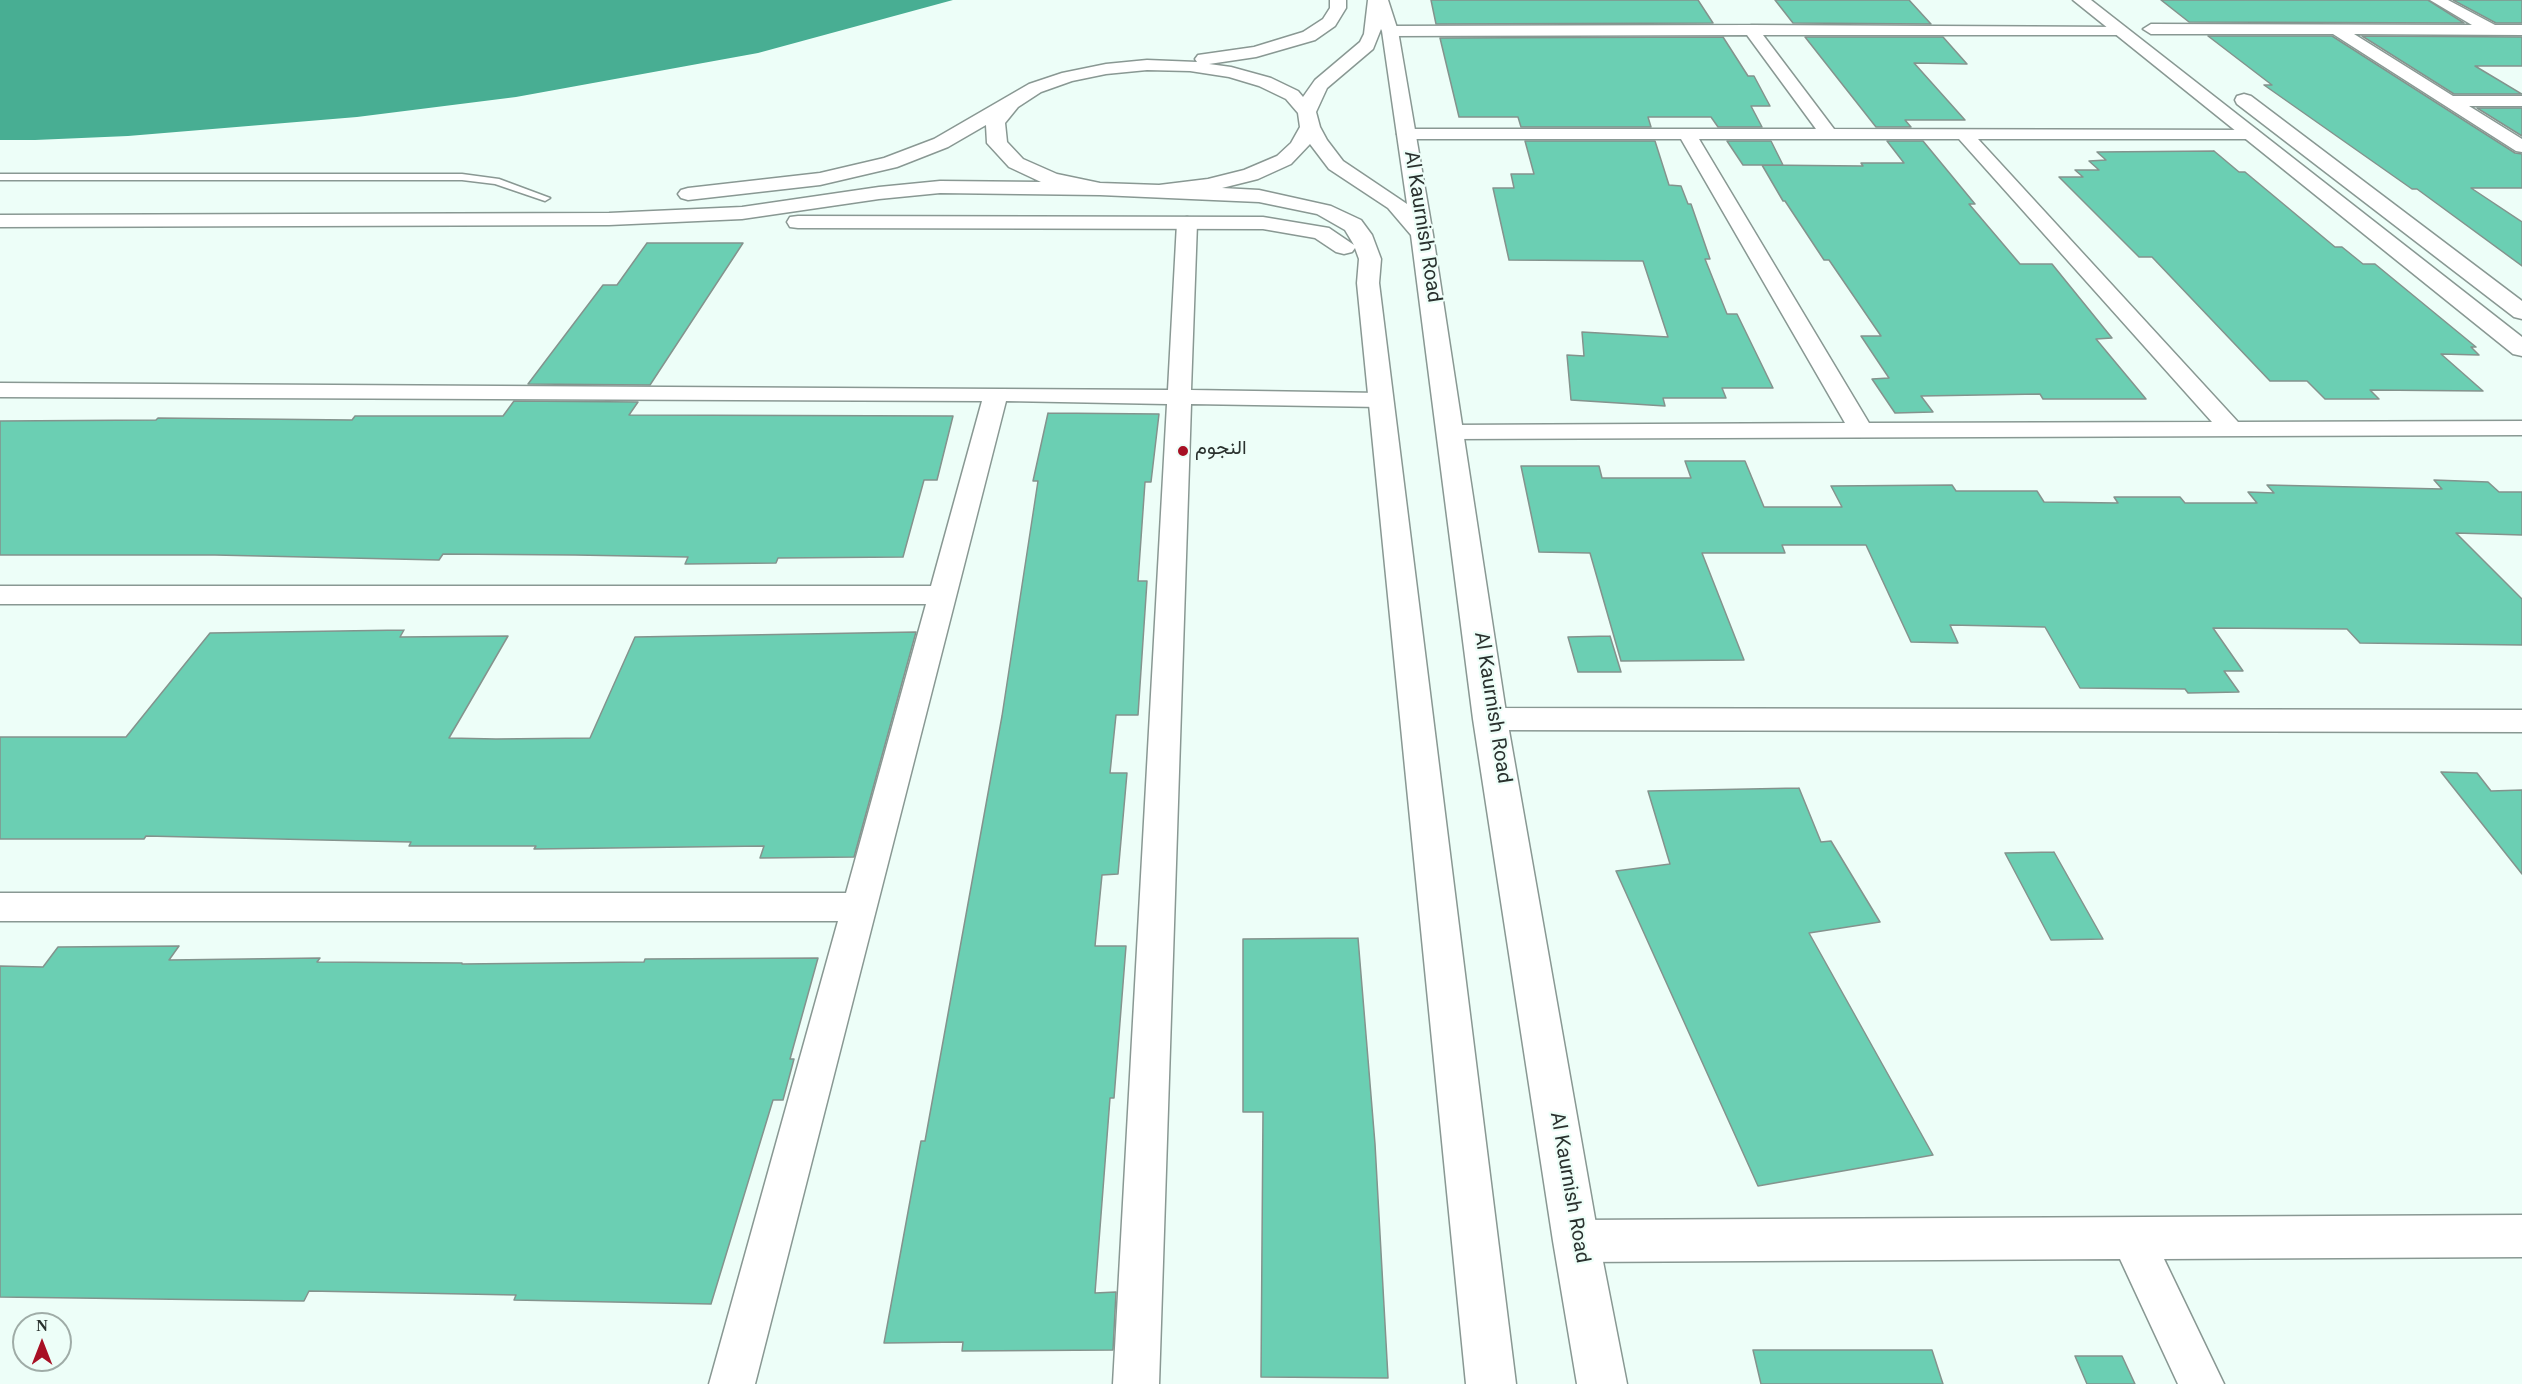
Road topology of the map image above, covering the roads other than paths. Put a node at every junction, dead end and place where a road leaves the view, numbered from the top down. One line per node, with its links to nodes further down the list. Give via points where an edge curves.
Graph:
1 (1338, 0): 13 (street, via 1338,8 1329,22 1296,41 1236,55)
2 (1378, 0): 11 (street, Al Kaurnish Road); 19 (street, via 1367,45 1314,93)
3 (2081, 0): 7 (street)
4 (2437, 0): 9 (street)
5 (2144, 24): 8 (street); 12 (street)
6 (1751, 30): 7 (street); 11 (street); 22 (street)
7 (2119, 30): 14 (street); 24 (street)
8 (2337, 30): 9 (street); 16 (street)
9 (2492, 30): 10 (street)
10 (2522, 30)
11 (1390, 31): 20 (street, Al Kaurnish Road)
12 (2178, 50)
13 (1147, 65): 18 (street, via 1068,76 1035,88); 19 (street, via 1190,66 1254,78 1292,95)
14 (2193, 67)
15 (2233, 92): 38 (street)
16 (2450, 101): 17 (street); 25 (street)
17 (2522, 101)
18 (1011, 103): 27 (street, via 995,123 997,143 1016,163 1052,179); 29 (street, via 941,143 890,163 820,179)
19 (1308, 119): 28 (street, via 1299,146 1284,160 1251,175); 36 (street, via 1318,142 1336,165 1395,204)
20 (1406, 134): 21 (street); 36 (street, Al Kaurnish Road)
21 (1687, 134): 22 (street); 46 (street)
22 (1829, 134): 23 (street)
23 (1964, 134): 24 (street); 45 (street)
24 (2251, 134): 39 (street)
25 (2522, 147)
26 (0, 177): 31 (lane, via 462,177 496,182)
27 (1100, 189): 28 (street); 33 (street, via 940,186 742,213)
28 (1159, 190): 37 (street, via 1259,196 1324,210 1353,225 1361,235 1370,259)
29 (671, 195)
30 (474, 198): 31 (street)
31 (544, 198): 32 (street)
32 (566, 198)
33 (609, 219): 34 (street); 35 (street)
34 (0, 221)
35 (1187, 223): 37 (street, via 1263,223 1321,232 1345,248); 42 (street)
36 (1422, 235): 47 (street, Al Kaurnish Road)
37 (1368, 283): 43 (street)
38 (2522, 312)
39 (2522, 349)
40 (0, 390): 41 (street)
41 (996, 394): 42 (street); 49 (street)
42 (1180, 397): 43 (street); 58 (street)
43 (1381, 400): 59 (street)
44 (2522, 428): 45 (street)
45 (2231, 429): 46 (street)
46 (1861, 430): 47 (street)
47 (1450, 432): 50 (street, Al Kaurnish Road)
48 (0, 595): 49 (street)
49 (942, 595): 53 (street)
50 (1490, 719): 51 (street); 56 (street, Al Kaurnish Road)
51 (2522, 721)
52 (0, 907): 53 (street)
53 (859, 907): 57 (street)
54 (2522, 1236): 55 (street)
55 (2132, 1238): 56 (street); 61 (street)
56 (1576, 1241): 60 (street, Al Kaurnish Road)
57 (732, 1384)
58 (1136, 1384)
59 (1491, 1384)
60 (1602, 1384)
61 (2201, 1384)

